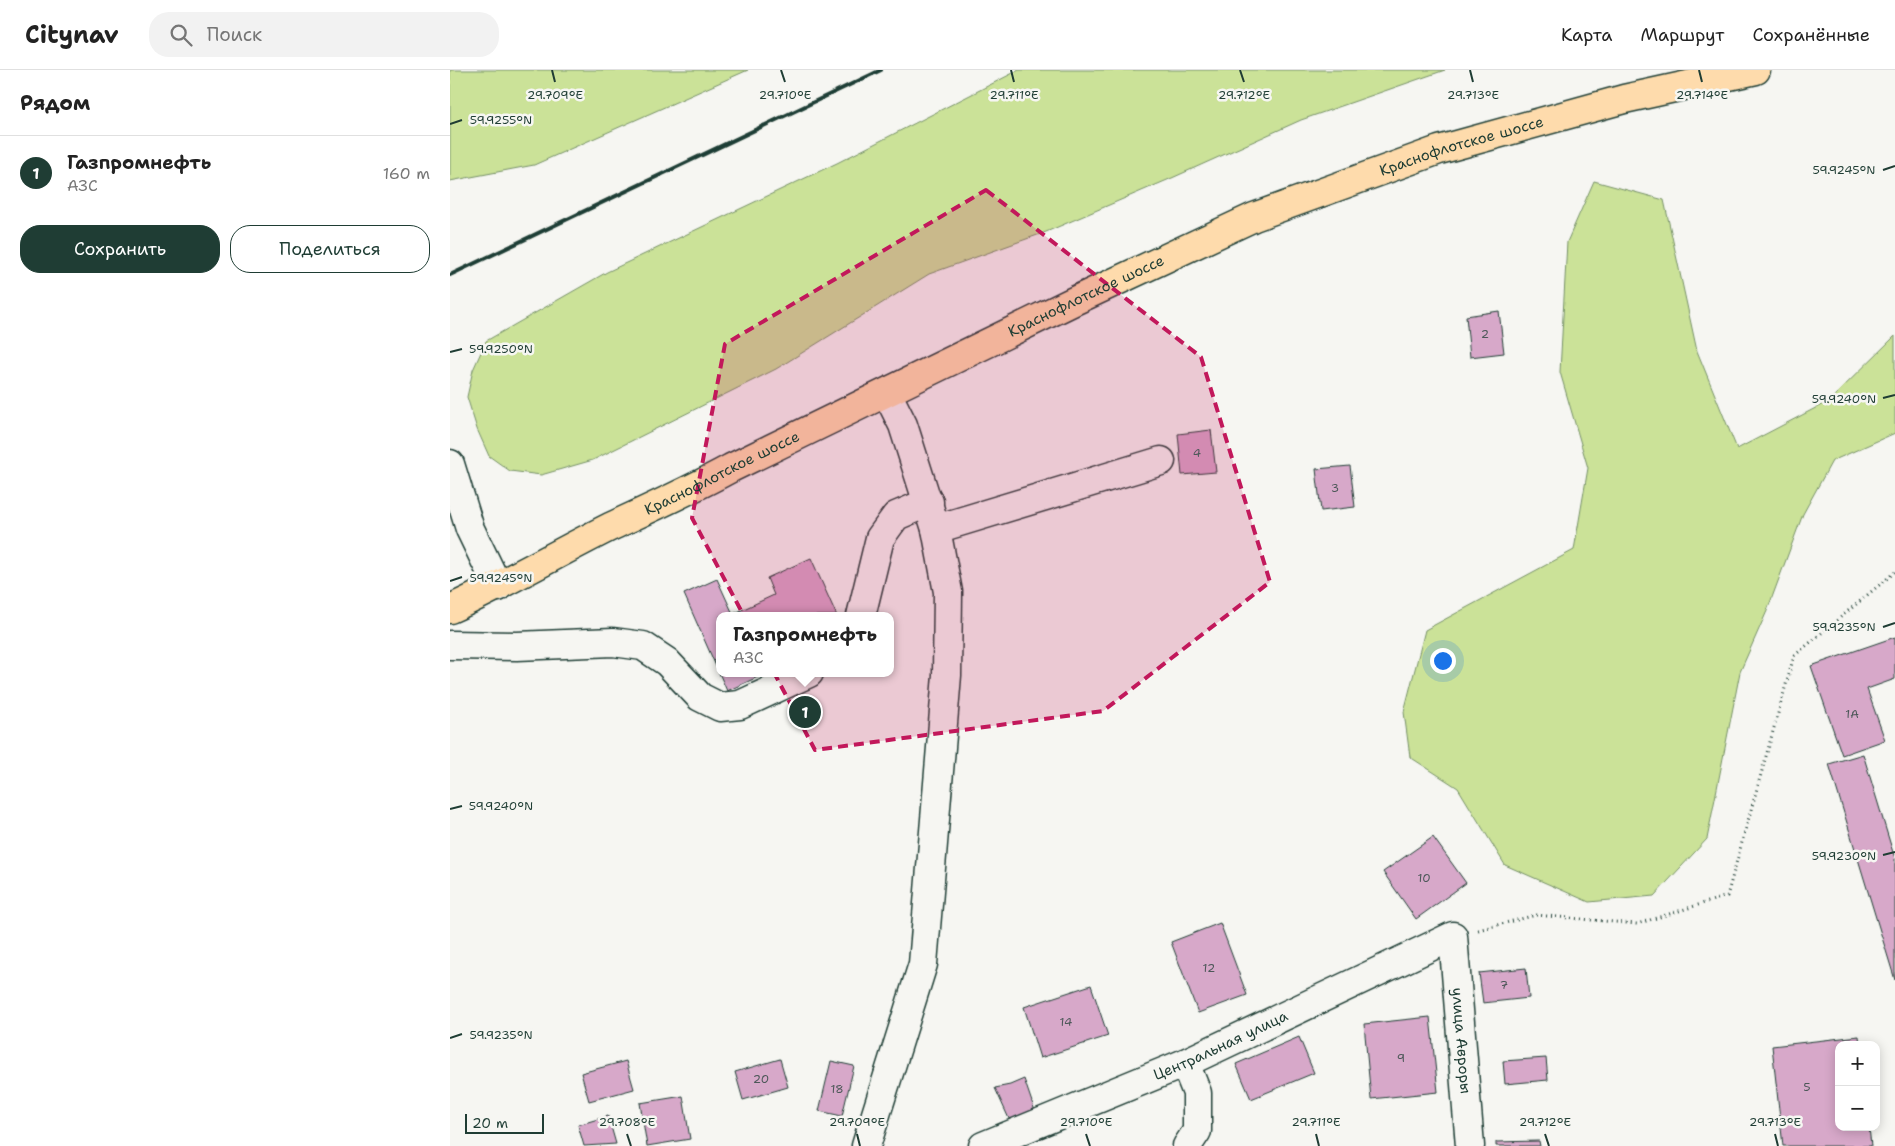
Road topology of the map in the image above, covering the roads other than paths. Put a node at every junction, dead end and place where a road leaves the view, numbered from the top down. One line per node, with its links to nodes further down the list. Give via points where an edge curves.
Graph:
1 (1756, 70): 2 (main road, Краснофлотское шоссе, via 1624,99 1439,150 1254,217)
2 (887, 393): 5 (street, via 903,425); 7 (main road, Краснофлотское шоссе, via 730,468)
3 (1161, 461): 6 (street)
4 (450, 464): 7 (street, via 470,529)
5 (929, 502): 6 (street); 9 (street, via 896,516 880,538)
6 (936, 529): 14 (street, via 948,592 948,675 923,964)
7 (498, 586): 8 (main road, Краснофлотское шоссе)
8 (450, 609)
9 (862, 612)
10 (450, 645): 11 (street, via 613,642 643,646 667,662 700,697 720,707 740,705)
11 (800, 677)
12 (1453, 936): 13 (street, Центральная улица); 17 (street, улица Авроры)
13 (1185, 1062): 15 (street, Центральная улица); 16 (street, via 1196,1093 1197,1131)
14 (866, 1146)
15 (983, 1146)
16 (1187, 1146)
17 (1470, 1146)

